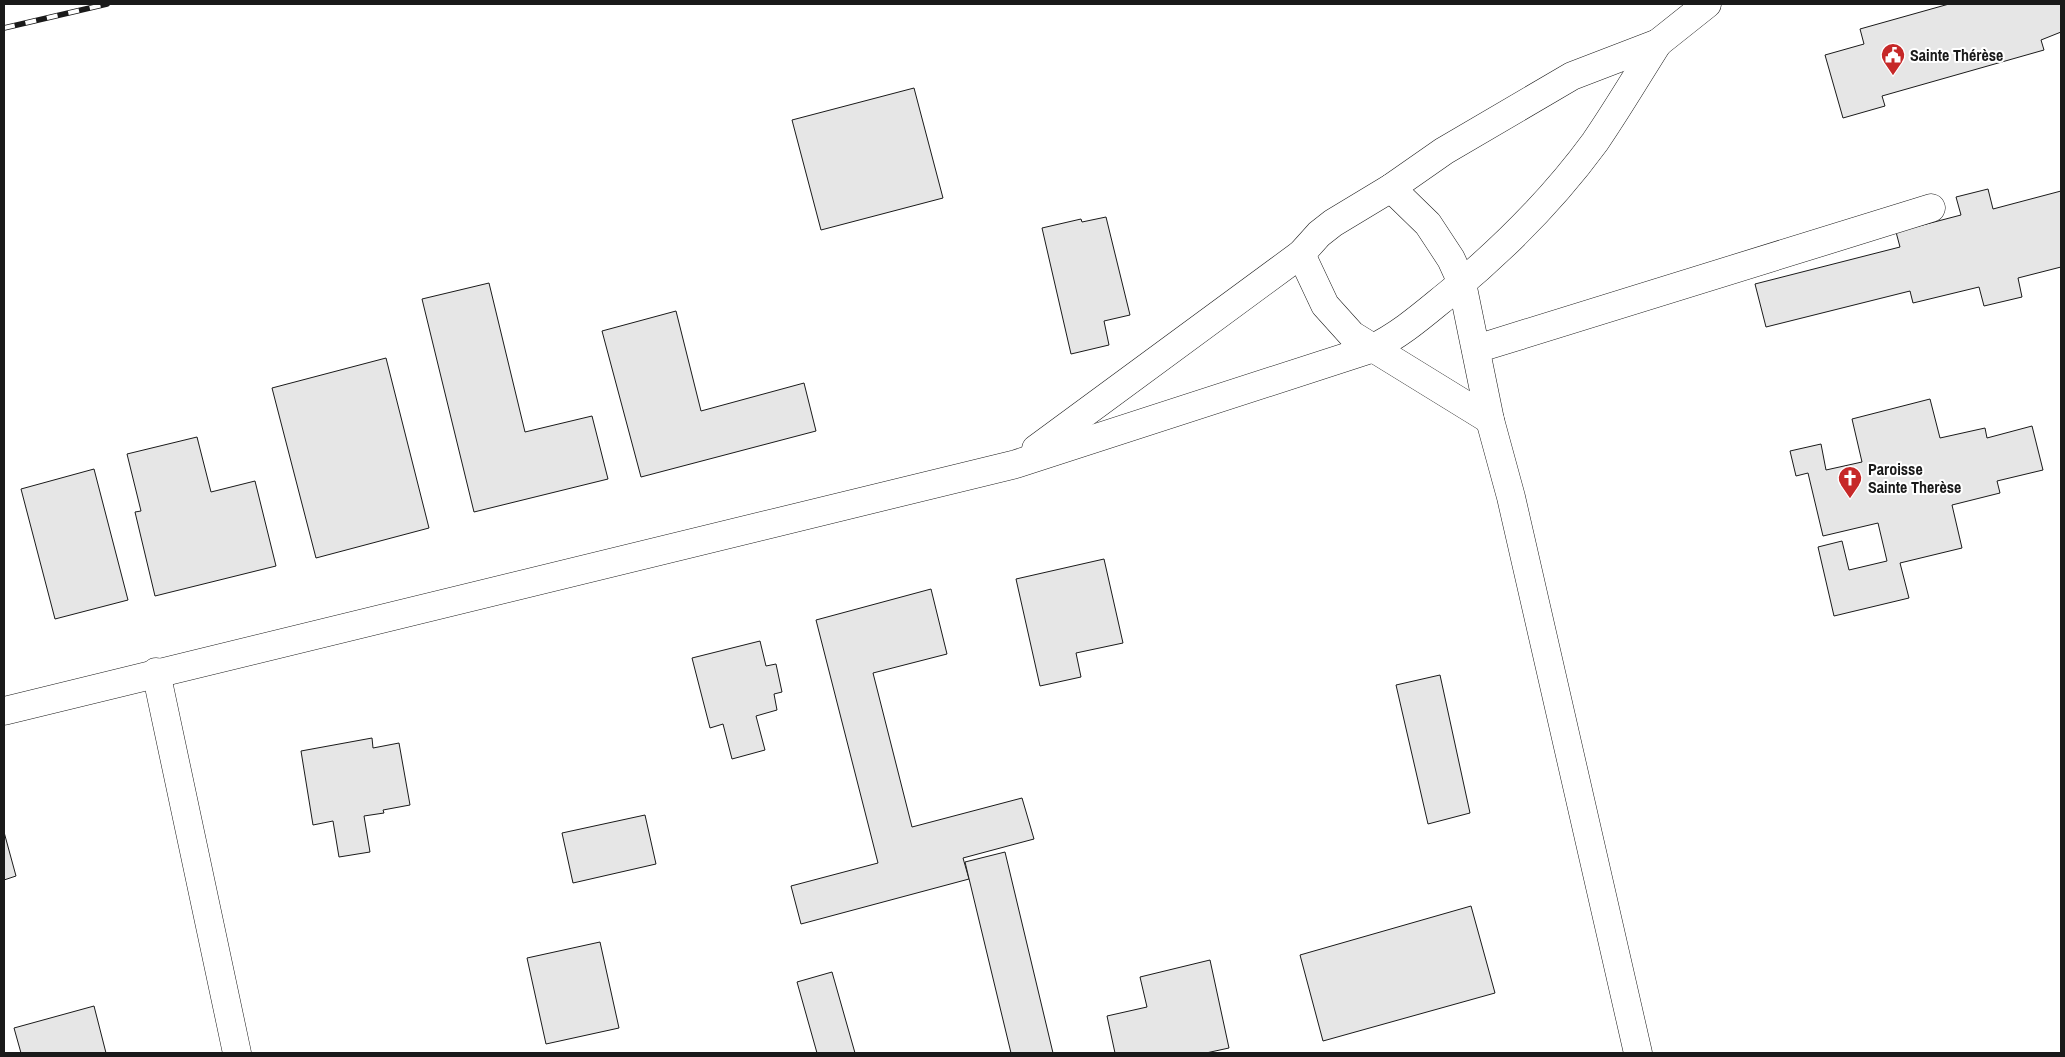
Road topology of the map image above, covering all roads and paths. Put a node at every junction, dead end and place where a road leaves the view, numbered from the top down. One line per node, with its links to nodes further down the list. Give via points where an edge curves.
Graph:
1 (1706, 4): 2 (main road)
2 (1658, 43): 3 (main road, via 1572,76 1444,151); 6 (main road, via 1595,142 1536,214)
3 (1391, 188): 5 (main road, via 1333,223); 6 (main road, via 1428,224)
4 (1931, 208): 8 (main road)
5 (1301, 254): 7 (main road, via 1335,318); 10 (main road)
6 (1462, 283): 7 (main road, via 1406,329); 8 (main road)
7 (1371, 349): 9 (main road); 10 (main road)
8 (1476, 349): 9 (main road)
9 (1490, 420): 14 (main road, via 1511,497)
10 (1016, 464): 11 (main road)
11 (156, 672): 12 (main road); 13 (main road)
12 (4, 711)
13 (237, 1053)
14 (1638, 1053)

